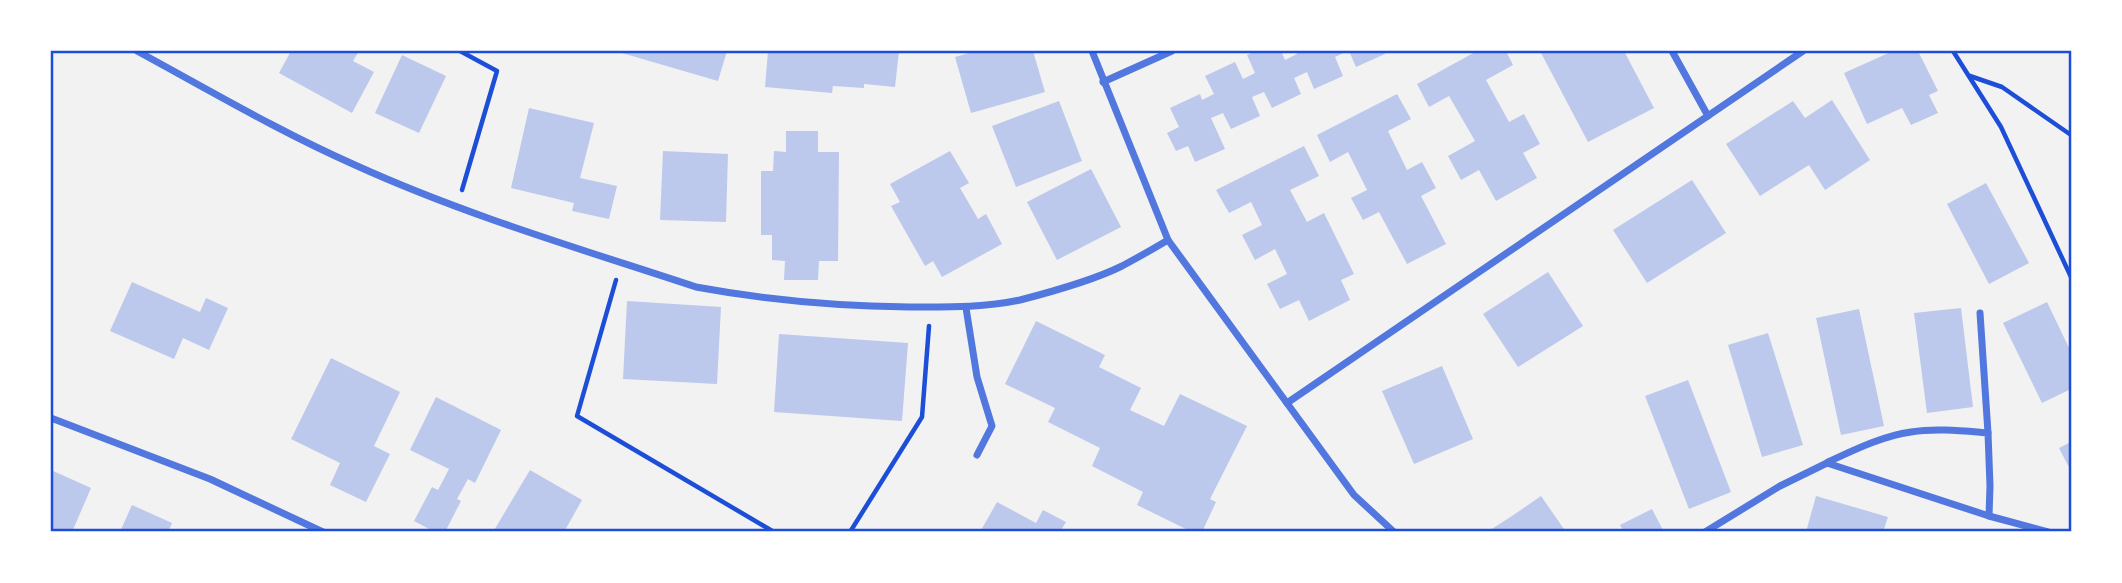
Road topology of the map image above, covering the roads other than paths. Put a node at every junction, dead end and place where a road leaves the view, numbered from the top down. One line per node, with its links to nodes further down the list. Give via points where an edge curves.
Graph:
1 (137, 51): 9 (street, via 354,165 457,208 696,287 784,301)
2 (1092, 51): 6 (street)
3 (1172, 51): 6 (street)
4 (1671, 51): 7 (street)
5 (1803, 51): 7 (street)
6 (1103, 82): 8 (street)
7 (1708, 116): 11 (street)
8 (1168, 240): 9 (street, via 1119,267 1052,291); 11 (street)
9 (966, 308): 14 (street, via 977,377 992,426)
10 (1980, 313): 13 (street)
11 (1287, 403): 18 (street, via 1354,495)
12 (51, 418): 17 (street, via 210,479)
13 (1988, 433): 15 (street, via 1910,432 1863,446); 16 (street)
14 (977, 455)
15 (1828, 463): 16 (street); 19 (street)
16 (1989, 516): 20 (street)
17 (323, 532)
18 (1394, 532)
19 (1705, 532)
20 (2048, 532)

